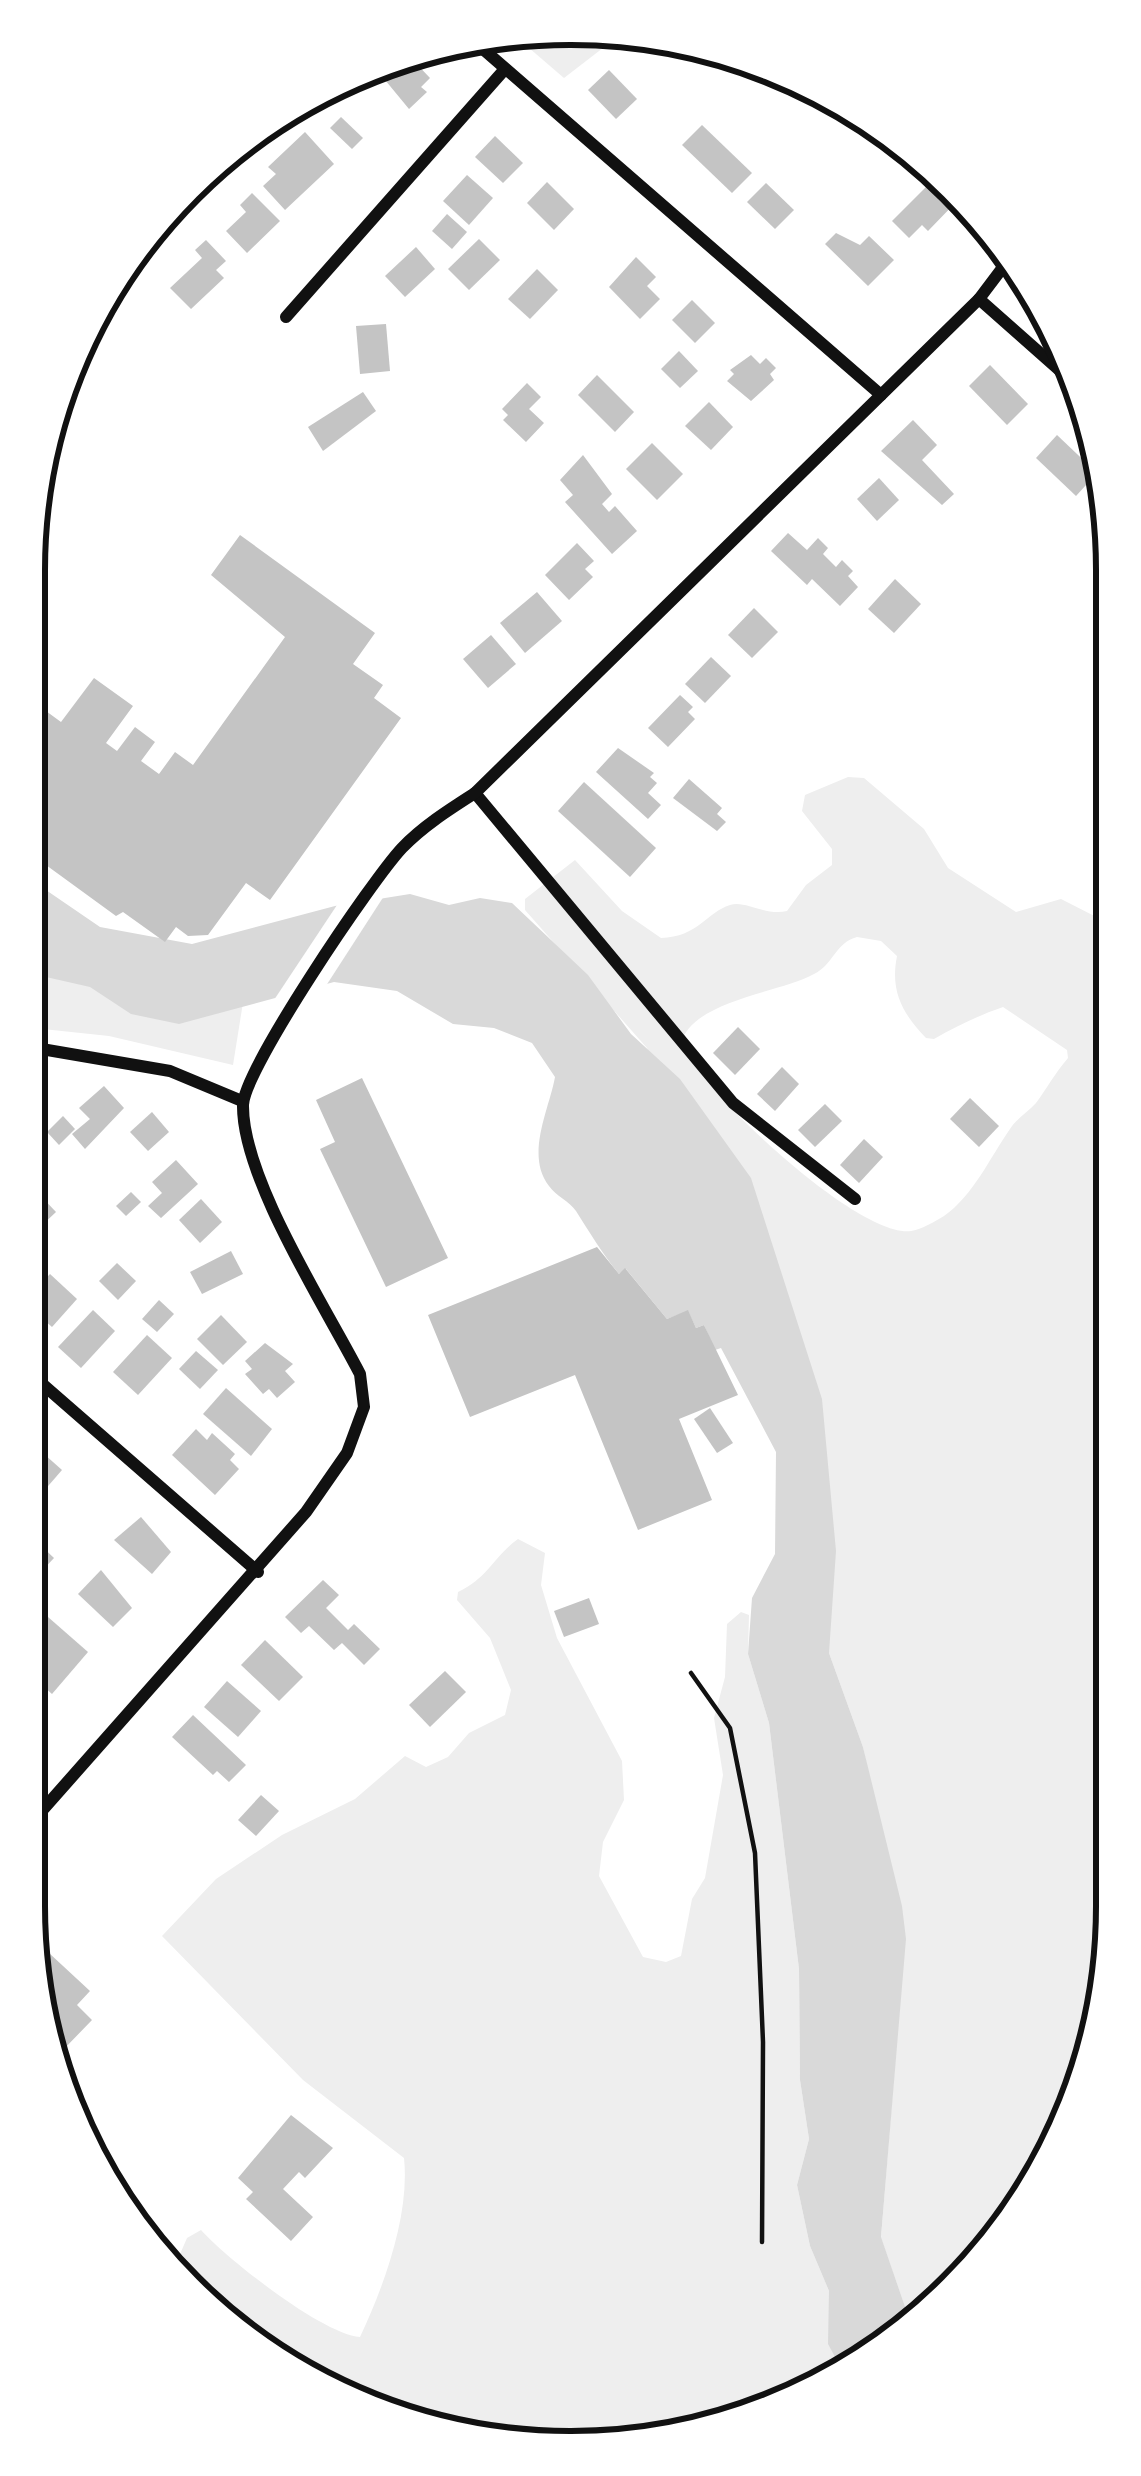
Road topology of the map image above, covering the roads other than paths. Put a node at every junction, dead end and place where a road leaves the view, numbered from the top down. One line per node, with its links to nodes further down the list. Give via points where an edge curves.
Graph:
1 (486, 52): 2 (street)
2 (506, 69): 5 (street); 7 (street)
3 (1001, 270): 4 (street)
4 (979, 298): 6 (street); 7 (street)
5 (286, 317)
6 (1054, 365)
7 (881, 395): 8 (street)
8 (475, 793): 10 (street, via 404,845 360,900); 11 (street, via 733,1103)
9 (45, 1049): 10 (street, via 170,1070)
10 (242, 1101): 13 (street, via 250,1154 360,1374 364,1407 346,1453)
11 (856, 1199)
12 (45, 1386): 13 (street)
13 (258, 1572): 14 (street)
14 (45, 1808)

